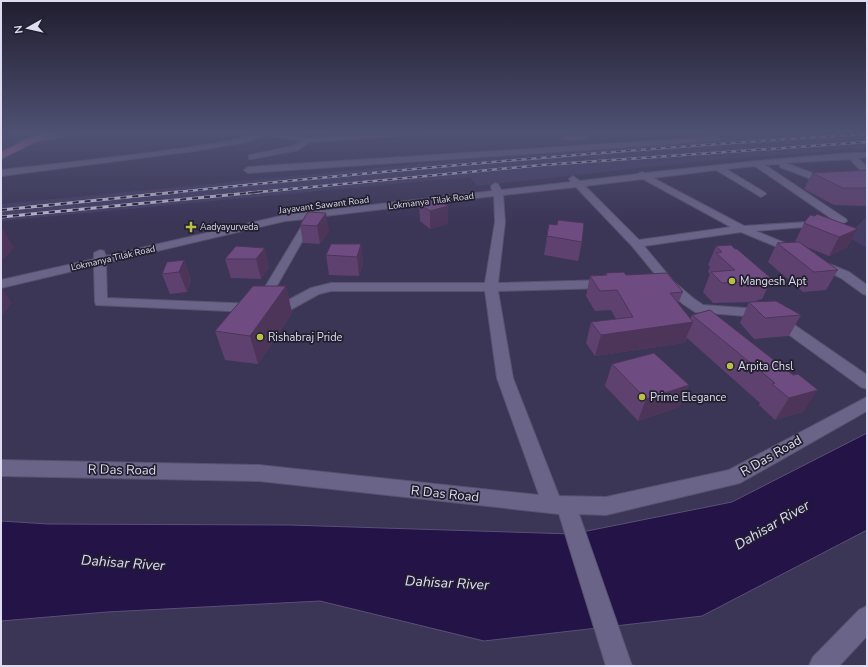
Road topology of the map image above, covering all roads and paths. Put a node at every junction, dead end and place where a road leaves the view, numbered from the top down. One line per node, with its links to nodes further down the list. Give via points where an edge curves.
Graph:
1 (80, 163): 10 (street)
2 (352, 163): 8 (street)
3 (710, 163): 11 (street)
4 (757, 163): 7 (street, Lokmanya Tilak Road); 17 (street)
5 (859, 163): 9 (street)
6 (783, 164): 13 (street, via 827,182)
7 (718, 168): 11 (street, Lokmanya Tilak Road); 15 (street)
8 (248, 170)
9 (867, 172)
10 (1, 173)
11 (639, 173): 12 (street, Lokmanya Tilak Road); 19 (street)
12 (574, 180): 14 (street, Lokmanya Tilak Road); 20 (street)
13 (867, 181)
14 (497, 189): 16 (street, Lokmanya Tilak Road); 27 (street, via 501,215)
15 (761, 194)
16 (316, 210): 21 (street, Lokmanya Tilak Road); 29 (street)
17 (842, 221)
18 (804, 224): 19 (street)
19 (742, 229): 20 (street); 28 (street, via 844,275)
20 (636, 244): 23 (street)
21 (100, 256): 22 (street); 25 (street, Lokmanya Tilak Road); 29 (street, via 101,302)
22 (1, 275)
23 (668, 282): 24 (street); 30 (street, via 700,309 759,313 775,318)
24 (652, 283)
25 (1, 284)
26 (614, 284): 27 (street)
27 (491, 287): 29 (street, via 331,288 315,291 285,307); 33 (street, via 505,378)
28 (867, 291)
29 (259, 308)
30 (867, 383)
31 (867, 403): 33 (street, R Das Road, via 733,477 606,506)
32 (1, 468): 33 (street, R Das Road, via 259,473)
33 (564, 512): 35 (street)
34 (867, 618): 36 (street)
35 (617, 659)
36 (822, 666)

